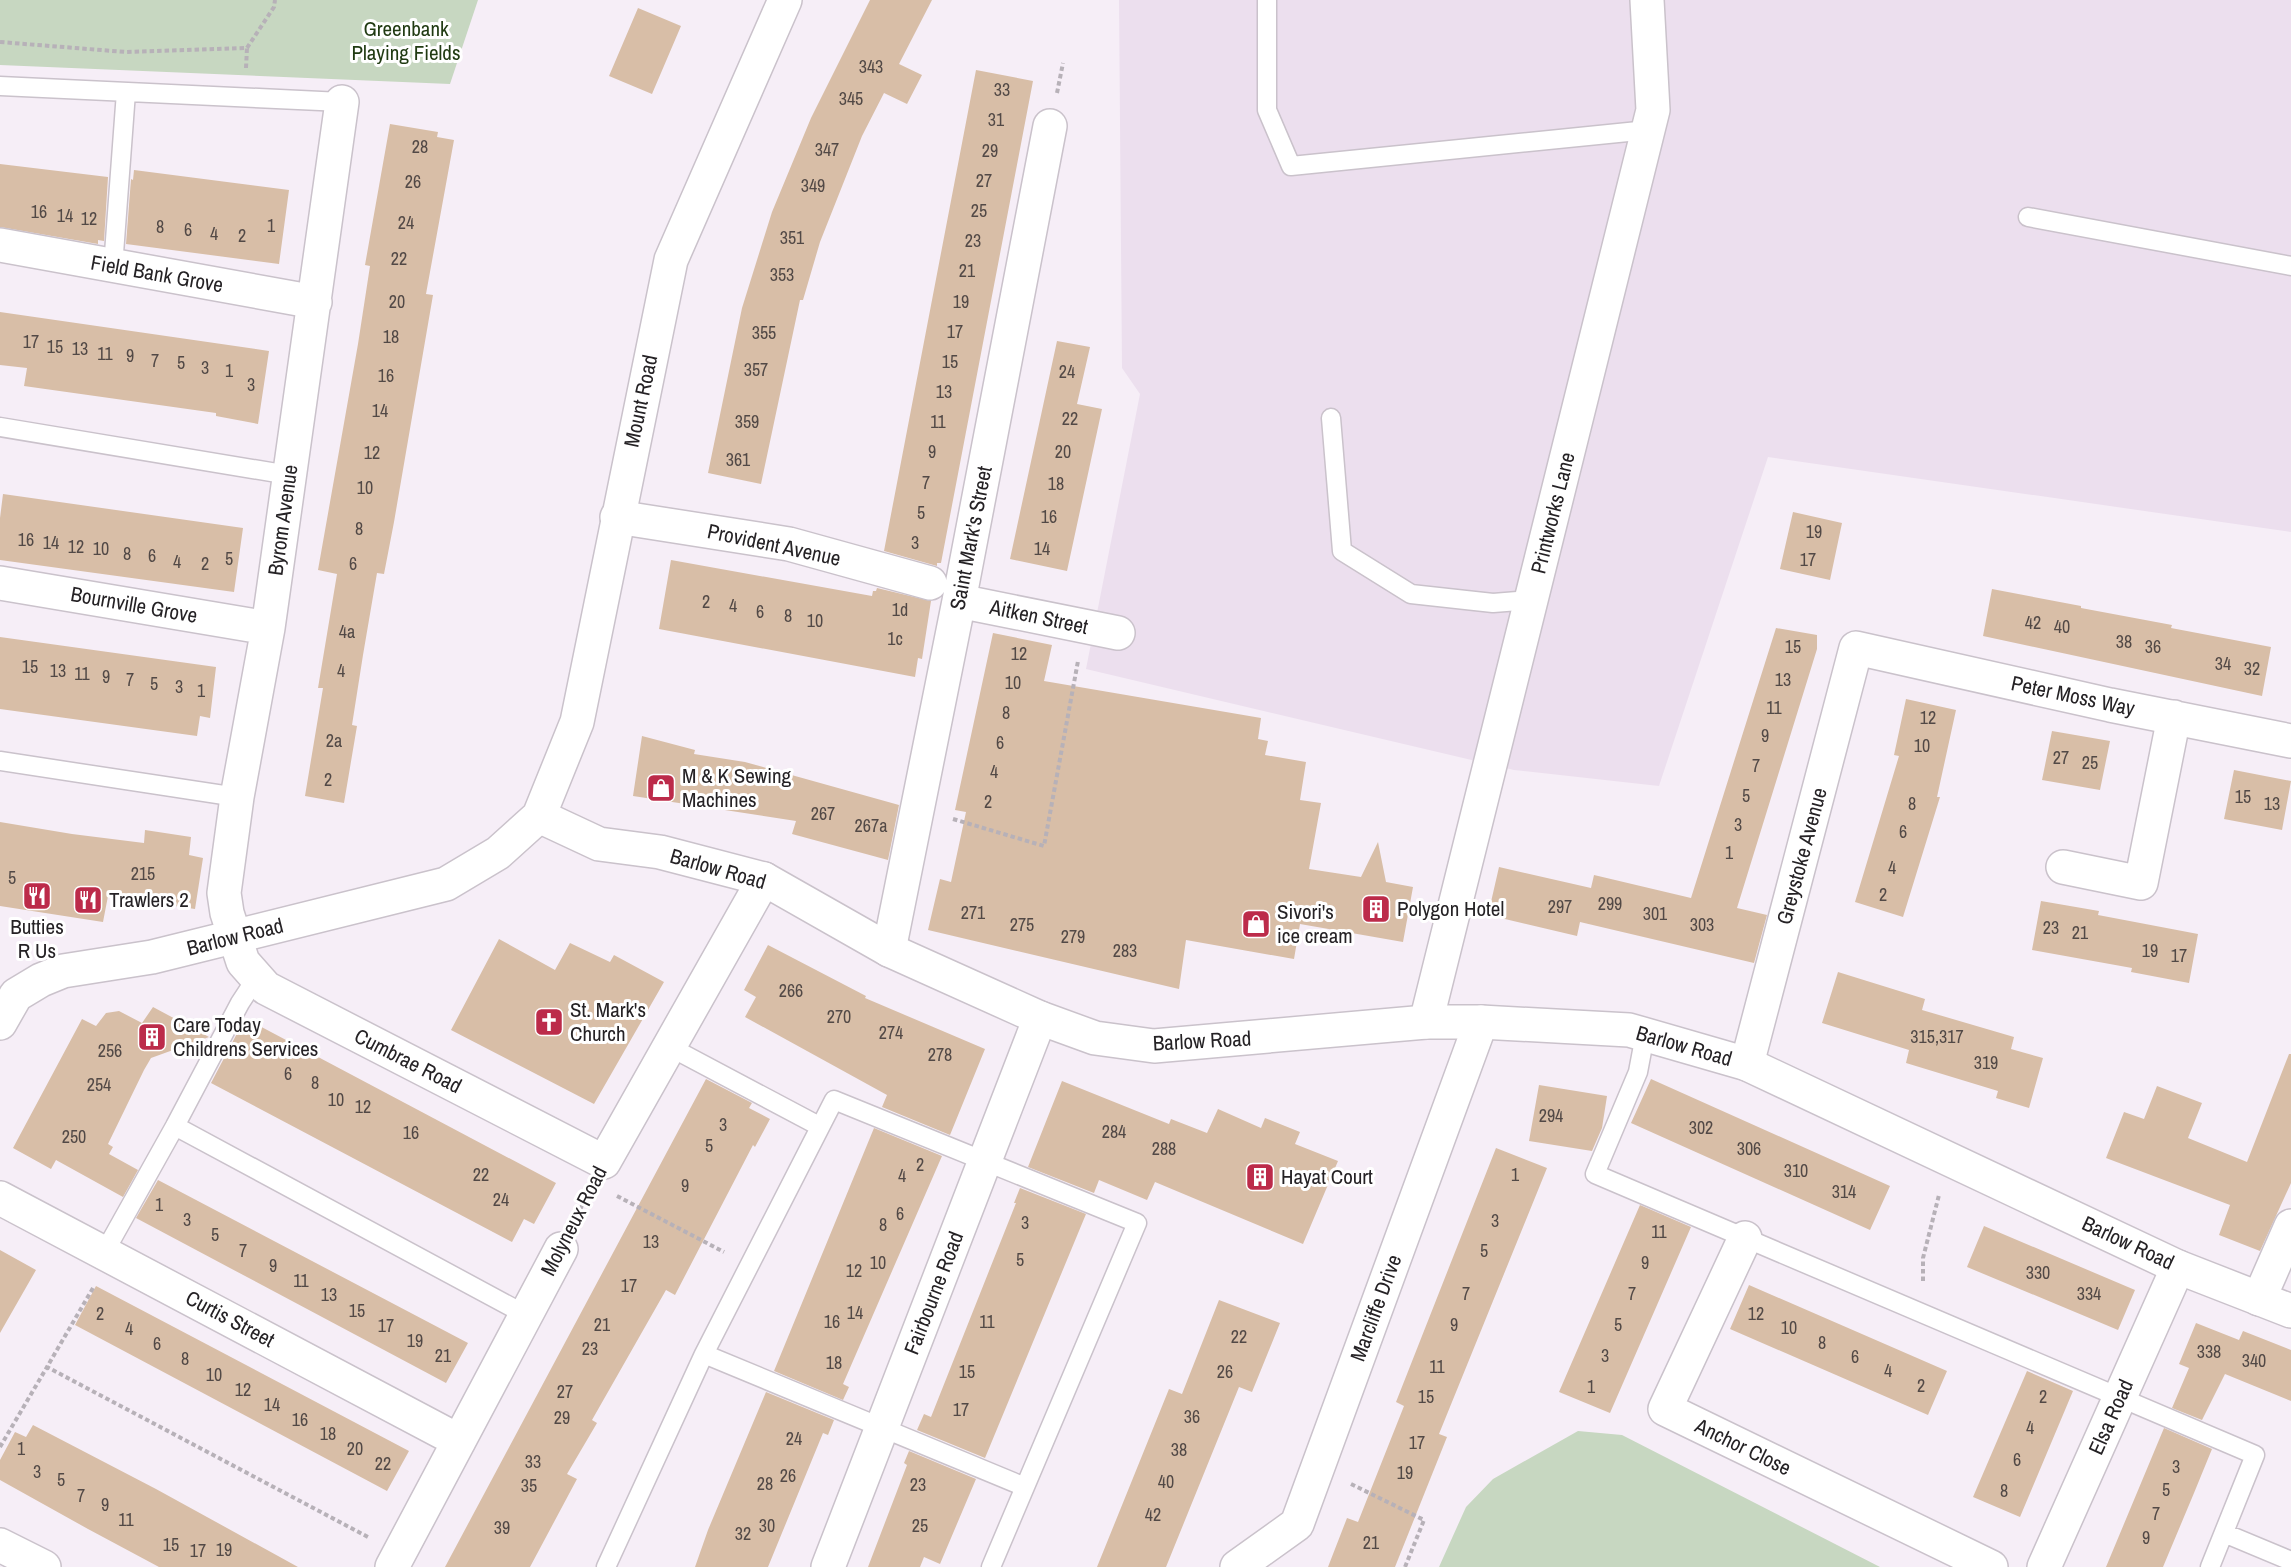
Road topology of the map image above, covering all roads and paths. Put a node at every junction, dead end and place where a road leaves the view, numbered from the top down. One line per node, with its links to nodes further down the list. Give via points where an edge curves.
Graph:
1 (275, 0): 6 (path)
2 (785, 0): 21 (street, Mount Road, via 671,260)
3 (1267, 0): 12 (lane, via 1267,110 1291,165)
4 (1647, 0): 12 (street, Printworks Lane, via 1653,110)
5 (0, 42): 6 (path, via 126,52)
6 (247, 48): 7 (path)
7 (245, 76)
8 (0, 86): 9 (lane)
9 (126, 92): 10 (lane); 16 (lane)
10 (342, 102): 17 (street, Byrom Avenue)
11 (1050, 126): 25 (street, Saint Mark's Street)
12 (1648, 130): 24 (street, Printworks Lane)
13 (2028, 217): 15 (lane)
14 (0, 245): 16 (street, Field Bank Grove)
15 (2291, 266)
16 (113, 267): 17 (street, Field Bank Grove)
17 (315, 303): 20 (street, Byrom Avenue)
18 (1331, 418): 24 (lane, via 1342,551 1411,594 1493,603)
19 (0, 426): 20 (lane)
20 (289, 475): 26 (street, Byrom Avenue)
21 (617, 517): 23 (street, Provident Avenue, via 789,544); 35 (street, Mount Road, via 577,722)
22 (0, 582): 26 (street, Bournville Grove)
23 (930, 583)
24 (1531, 600): 43 (street, Printworks Lane)
25 (959, 601): 27 (street, Aitken Street); 34 (street, Saint Mark's Street)
26 (268, 628): 33 (street, Byrom Avenue)
27 (1118, 633)
28 (1856, 648): 30 (street, Peter Moss Way); 48 (street, Greystoke Avenue)
29 (1080, 653): 34 (path, via 1044,846)
30 (2174, 717): 31 (street, Peter Moss Way); 36 (street, via 2140,883)
31 (2291, 741)
32 (0, 761): 33 (lane)
33 (237, 797): 38 (street, Byrom Avenue, via 224,893)
34 (918, 808): 39 (street, Saint Mark's Street)
35 (539, 816): 37 (street, Barlow Road, via 599,844 660,852); 38 (street, Barlow Road, via 498,853 447,884)
36 (2063, 867)
37 (764, 879): 39 (street, Barlow Road); 47 (street, Molyneux Road)
38 (235, 937): 40 (street, Cumbrae Road, via 243,962); 41 (street, Barlow Road, via 152,957 63,971)
39 (889, 950): 42 (street, Barlow Road)
40 (257, 977): 49 (lane); 53 (street, Cumbrae Road, via 266,988)
41 (8, 989): 45 (street)
42 (1040, 1018): 43 (street, Barlow Road, via 1095,1038 1154,1046); 52 (street, Fairbourne Road)
43 (1426, 1022): 44 (street, Barlow Road)
44 (1481, 1022): 46 (street, Barlow Road, via 1629,1030); 71 (street, Marcliffe Drive)
45 (0, 1023)
46 (1645, 1035): 48 (street, Barlow Road); 56 (lane, via 1638,1072 1595,1174)
47 (670, 1047): 50 (lane); 53 (street, Molyneux Road)
48 (1747, 1064): 51 (street, Barlow Road)
49 (175, 1126): 58 (lane); 64 (lane)
50 (819, 1126): 52 (lane, via 834,1100); 59 (lane)
51 (1948, 1159): 60 (street, Barlow Road); 63 (path, via 1923,1258)
52 (986, 1160): 68 (street, Fairbourne Road); 72 (lane, via 1137,1222)
53 (598, 1173): 57 (path, Molyneux Road); 59 (path)
54 (0, 1198): 58 (street, Curtis Street)
55 (2291, 1226): 61 (street)
56 (1745, 1238): 63 (lane); 83 (street, Anchor Close, via 1665,1409)
57 (561, 1249): 64 (street, Molyneux Road)
58 (108, 1254): 66 (path); 69 (street, Curtis Street)
59 (749, 1265): 65 (lane)
60 (2178, 1267): 61 (street, Barlow Road); 67 (street, Elsa Road)
61 (2259, 1299): 62 (street, Barlow Road)
62 (2291, 1311)
63 (1922, 1314): 67 (lane)
64 (526, 1315): 69 (street, Molyneux Road)
65 (704, 1354): 68 (lane); 78 (lane)
66 (47, 1366): 70 (path); 75 (path)
67 (2120, 1398): 73 (lane, via 2255,1455); 84 (street, Elsa Road)
68 (881, 1428): 72 (lane); 79 (street, Fairbourne Road)
69 (459, 1441): 75 (street, Molyneux Road)
70 (0, 1447)
71 (1318, 1468): 81 (street, Marcliffe Drive, via 1297,1524); 82 (path, via 1424,1520)
72 (1025, 1487): 80 (lane)
73 (2224, 1533): 76 (lane); 85 (lane)
74 (0, 1545): 77 (street)
75 (396, 1560)
76 (2291, 1561)
77 (44, 1567)
78 (606, 1567)
79 (828, 1567)
80 (991, 1567)
81 (1237, 1567)
82 (1405, 1567)
83 (1991, 1567)
84 (2044, 1567)
85 (2210, 1567)

